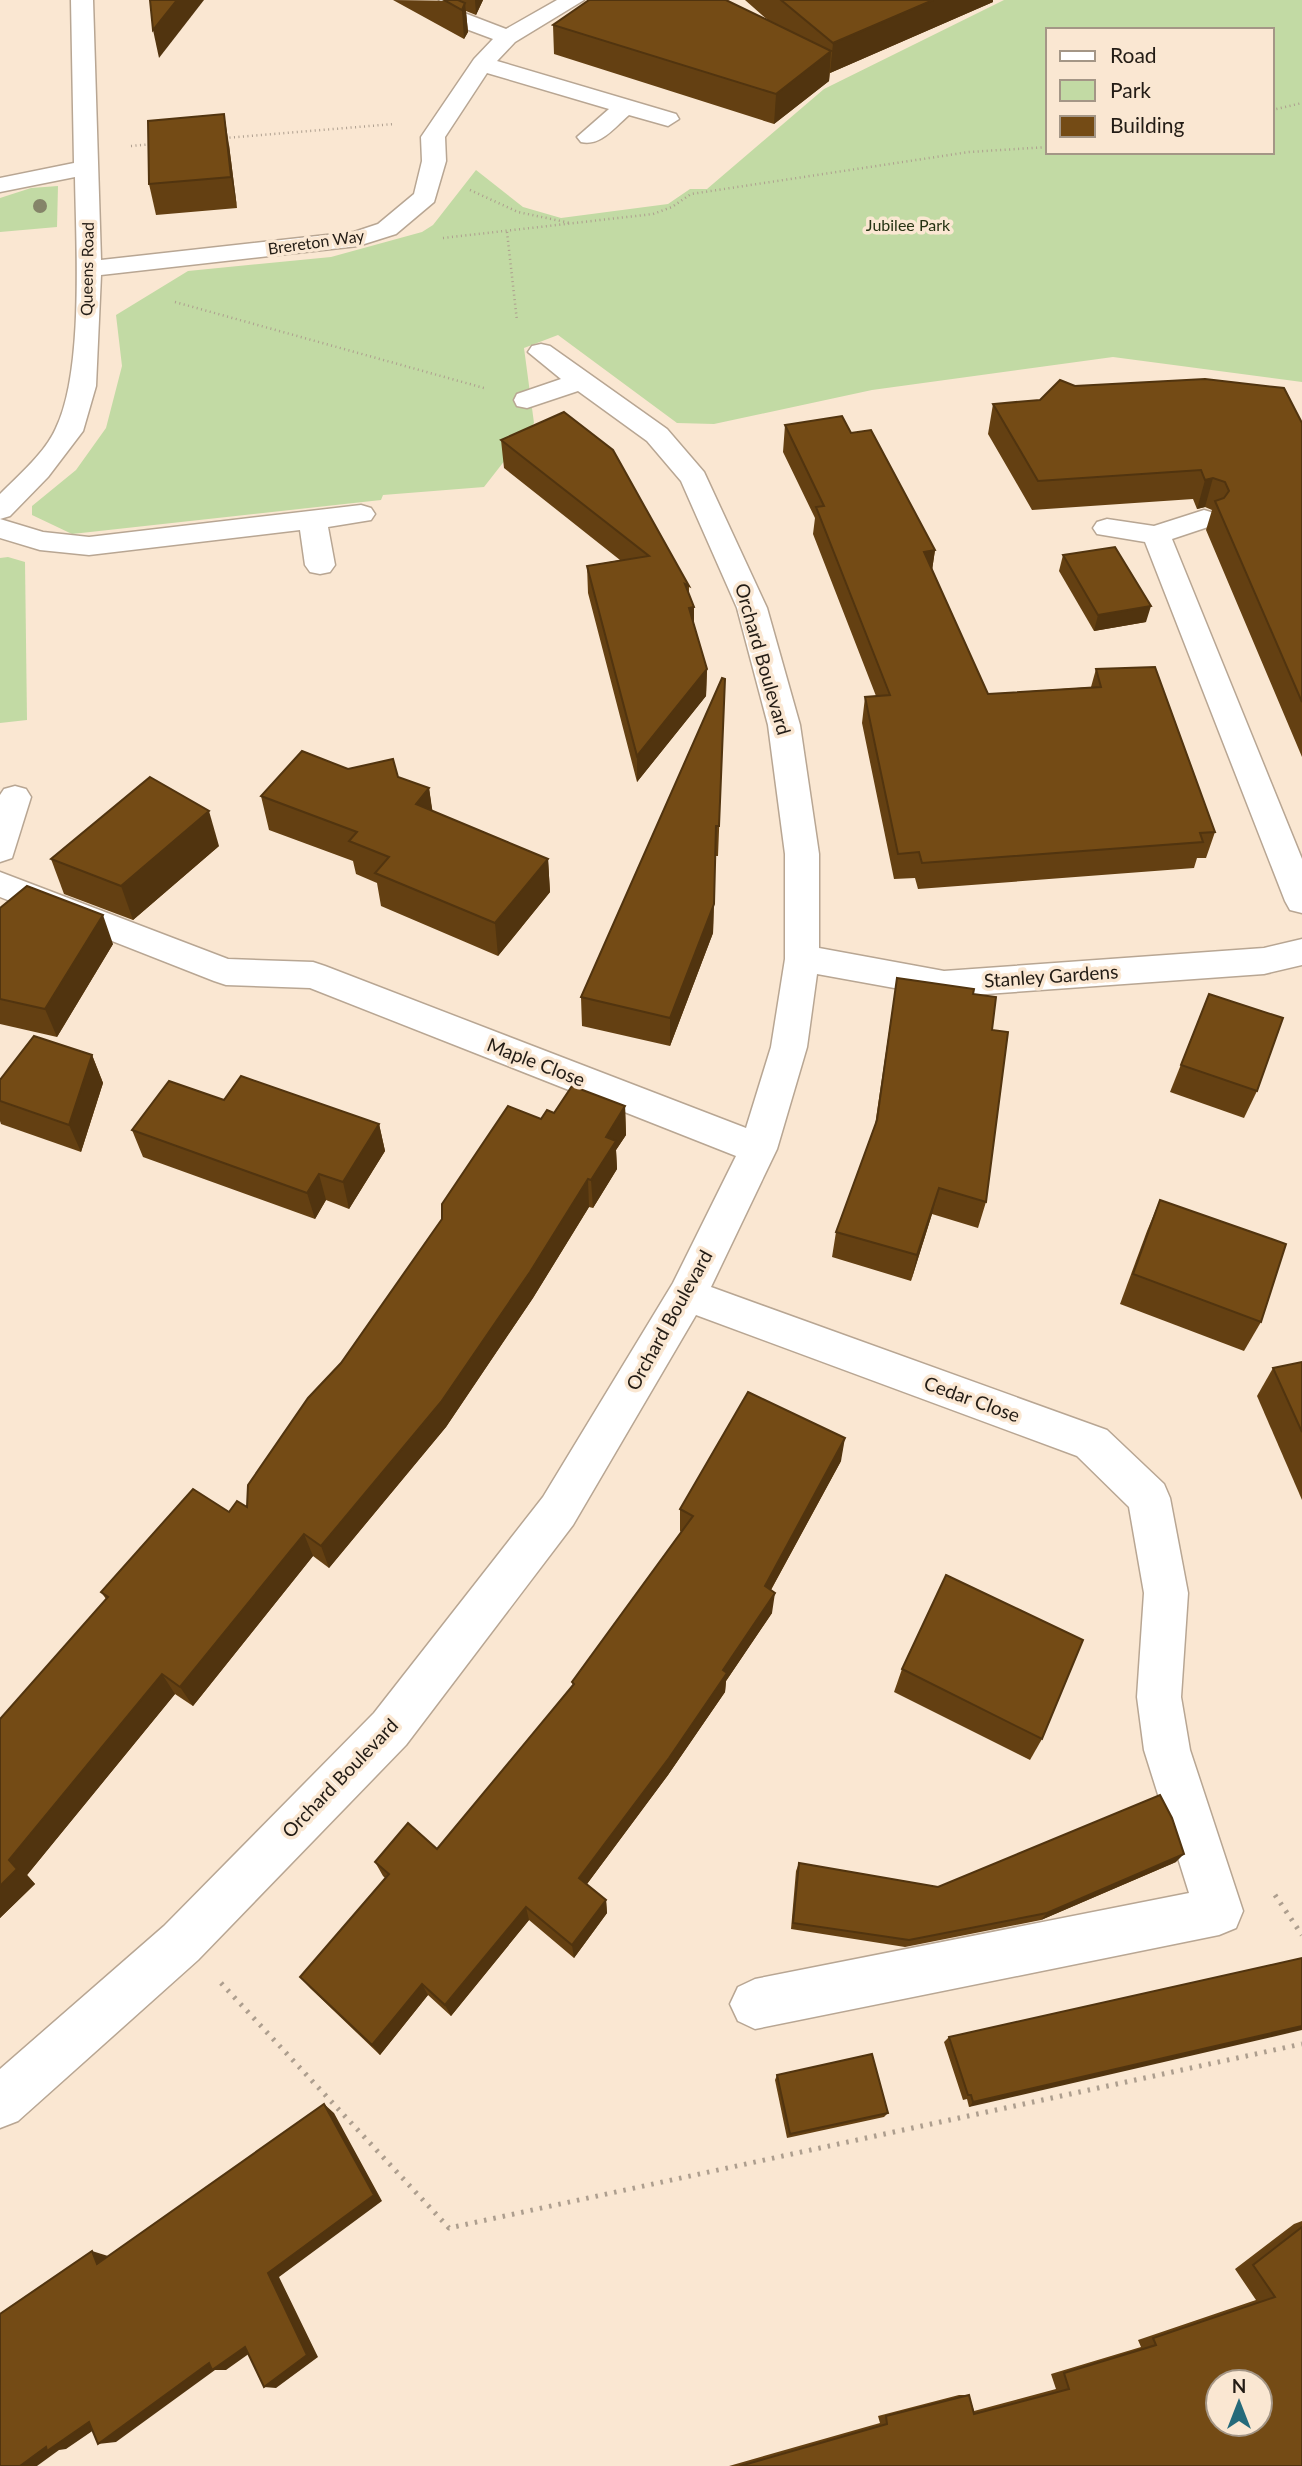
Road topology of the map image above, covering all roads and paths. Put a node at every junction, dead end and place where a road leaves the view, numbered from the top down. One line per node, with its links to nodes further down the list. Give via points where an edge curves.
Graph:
1 (82, 0): 15 (street, Queens Road)
2 (453, 0): 4 (street, via 446,6 450,15)
3 (573, 0): 4 (street, Brereton Way)
4 (507, 37): 5 (street, Brereton Way)
5 (482, 64): 7 (street); 10 (street, Brereton Way)
6 (1302, 103): 8 (path)
7 (626, 106): 9 (street); 11 (street)
8 (1274, 110)
9 (668, 119)
10 (444, 120): 12 (path); 16 (street, Brereton Way, via 433,137)
11 (589, 136)
12 (224, 138)
13 (155, 144): 15 (path)
14 (1046, 147): 18 (path, via 969,152 691,194 653,214)
15 (87, 159): 17 (street); 20 (street, Queens Road)
16 (434, 161): 18 (path, via 496,206 529,218); 19 (street, Brereton Way, via 425,197)
17 (0, 185)
18 (578, 224): 19 (path, via 446,239)
19 (387, 229): 20 (street, Brereton Way, via 358,239)
20 (89, 269): 25 (street, Queens Road, via 83,386 69,431)
21 (167, 300): 24 (path)
22 (541, 352): 23 (street, Orchard Boulevard)
23 (581, 381): 24 (street); 38 (street, Orchard Boulevard, via 657,435 694,478 752,607 788,751 802,854)
24 (527, 400)
25 (0, 510)
26 (361, 514): 27 (street)
27 (312, 519): 29 (street, via 89,546 40,541); 32 (street)
28 (1204, 519): 31 (street)
29 (0, 528)
30 (1107, 528): 31 (street)
31 (1156, 536): 36 (street)
32 (320, 565)
33 (15, 797): 34 (street)
34 (0, 850)
35 (0, 884): 39 (street, Maple Close, via 226,972 313,975)
36 (1302, 901)
37 (1302, 951): 38 (street, Stanley Gardens, via 1264,961 944,984)
38 (802, 959): 39 (street, Orchard Boulevard, via 789,1046)
39 (758, 1149): 40 (street, Orchard Boulevard)
40 (687, 1295): 41 (street, Orchard Boulevard, via 558,1511 390,1729); 42 (street, Cedar Close, via 1092,1443 1149,1498 1166,1593 1159,1697 1167,1750 1219,1910)
41 (181, 1943): 43 (path, via 449,2228); 44 (street, Orchard Boulevard)
42 (755, 2004)
43 (1302, 2044)
44 (0, 2103)

